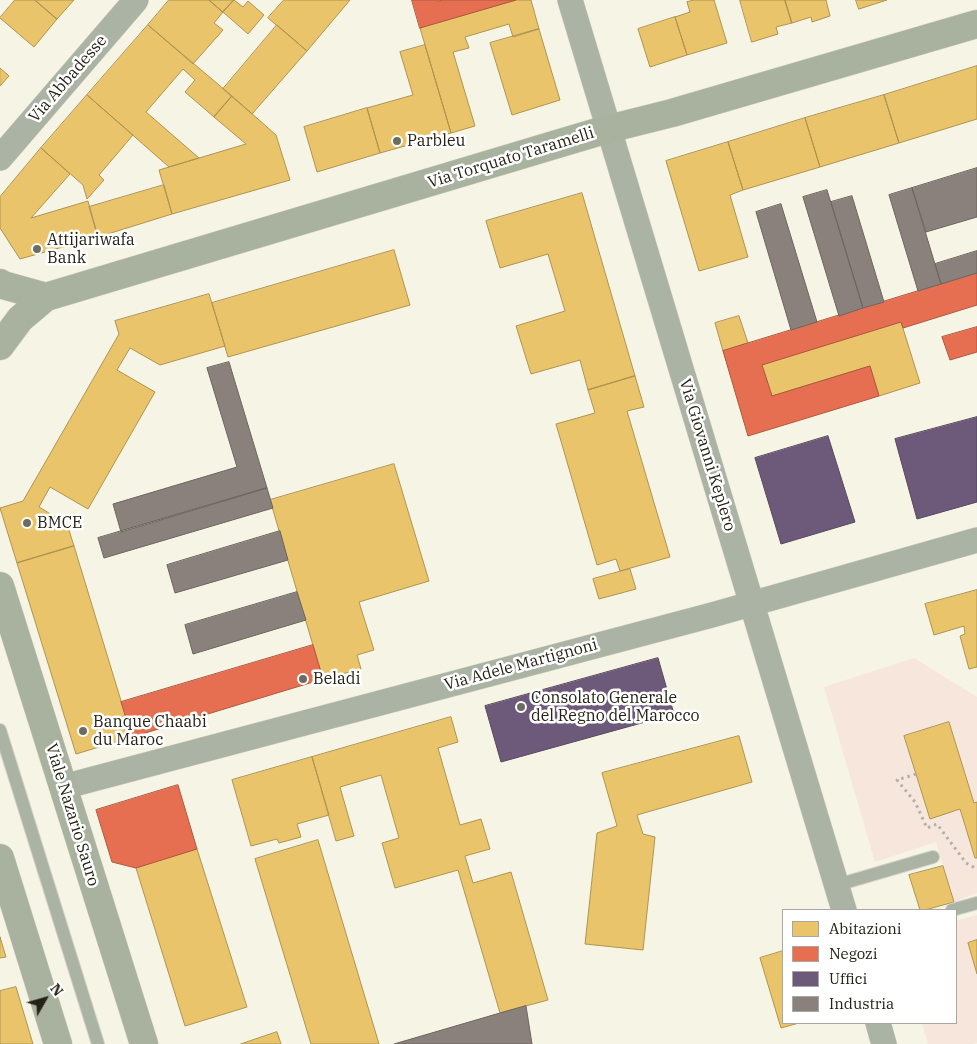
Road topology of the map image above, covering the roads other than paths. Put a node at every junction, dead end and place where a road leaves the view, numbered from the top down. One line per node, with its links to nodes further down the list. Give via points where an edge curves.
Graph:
1 (136, 0): 5 (street, Via Abbadesse)
2 (570, 0): 4 (street, Via Giovanni Keplero)
3 (977, 24): 4 (street, Via Torquato Taramelli)
4 (608, 129): 7 (street, Via Torquato Taramelli); 11 (street, Via Giovanni Keplero)
5 (0, 158)
6 (0, 283): 7 (street, Via Torquato Taramelli)
7 (46, 296): 8 (street, Via Torquato Taramelli, via 20,319)
8 (0, 346)
9 (977, 540): 11 (street, Via Adele Martignoni)
10 (0, 586): 13 (street, Viale Nazario Sauro)
11 (752, 603): 13 (street, Via Adele Martignoni); 16 (street, Via Giovanni Keplero)
12 (0, 730): 22 (lane)
13 (63, 787): 23 (street, Viale Nazario Sauro)
14 (933, 857): 16 (lane)
15 (0, 858): 21 (street)
16 (837, 885): 18 (street, Via Giovanni Keplero)
17 (977, 903): 19 (lane)
18 (844, 909)
19 (956, 909)
20 (878, 1024): 24 (street)
21 (58, 1044)
22 (98, 1044)
23 (144, 1044)
24 (884, 1044)

